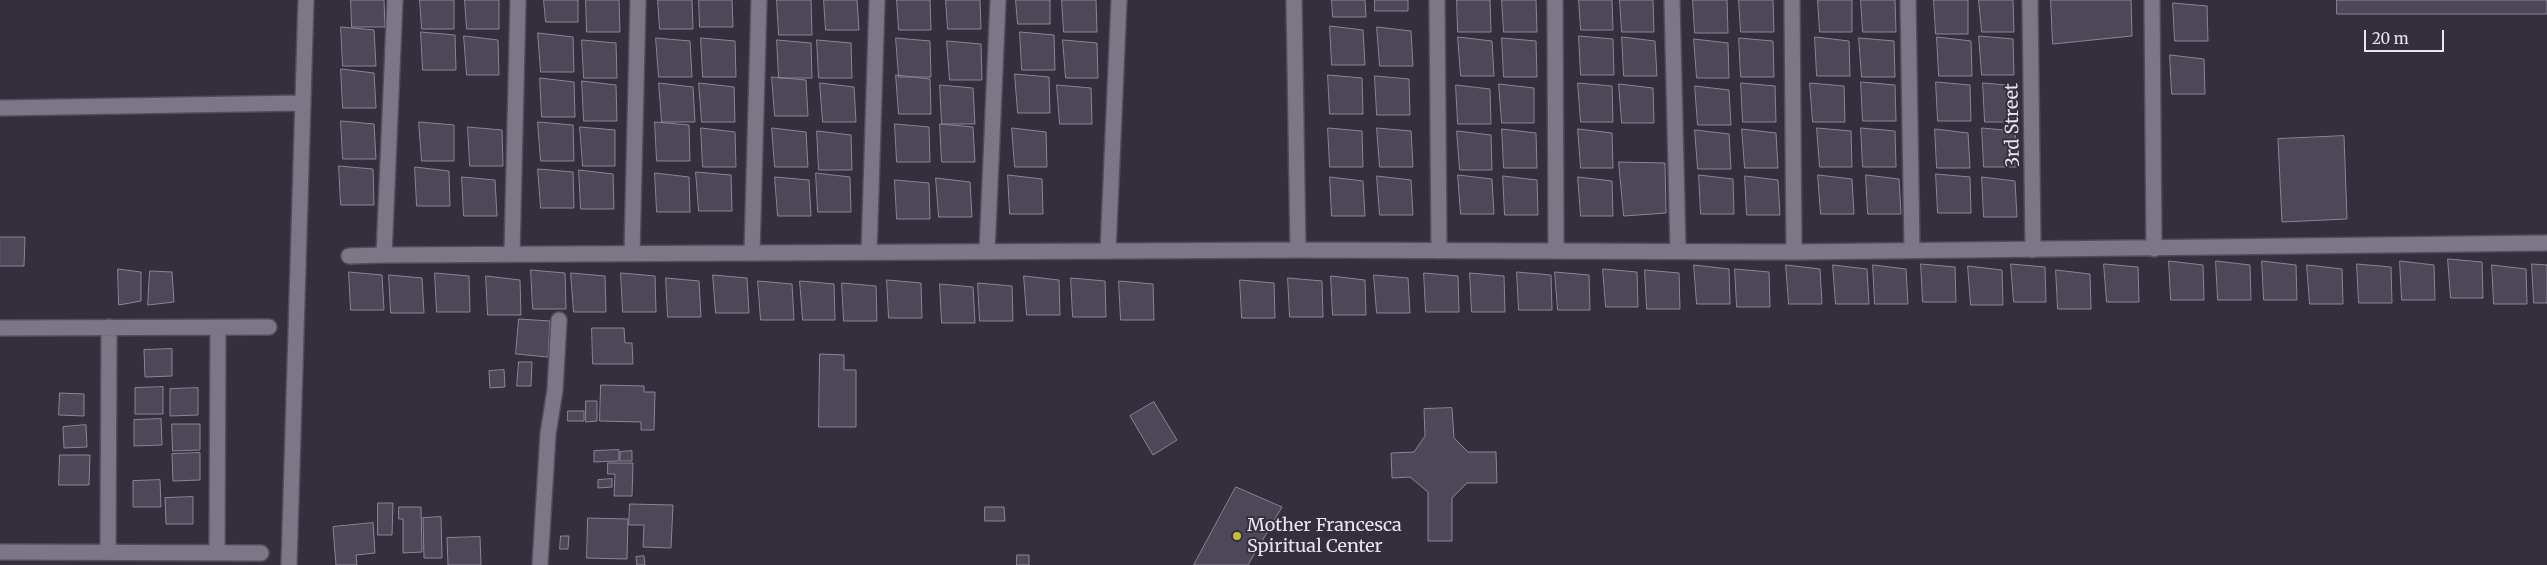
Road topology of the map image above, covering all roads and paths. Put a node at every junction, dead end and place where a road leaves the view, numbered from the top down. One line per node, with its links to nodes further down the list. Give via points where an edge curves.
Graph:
1 (306, 0): 17 (street)
2 (395, 0): 34 (street)
3 (518, 0): 33 (street)
4 (638, 0): 31 (street)
5 (759, 0): 32 (street)
6 (877, 0): 28 (street)
7 (998, 0): 29 (street)
8 (1118, 0): 25 (street)
9 (1294, 0): 21 (street)
10 (1437, 0): 26 (street)
11 (1555, 0): 27 (street)
12 (1672, 0): 22 (street)
13 (1792, 0): 30 (street)
14 (1908, 0): 23 (street)
15 (2030, 0): 24 (street, 3rd Street)
16 (2152, 0): 20 (street)
17 (303, 103): 18 (street); 45 (street)
18 (0, 108)
19 (2547, 243): 20 (street)
20 (2154, 249): 24 (street)
21 (1298, 250): 25 (street); 26 (street)
22 (1678, 250): 27 (street); 30 (street)
23 (1912, 250): 24 (street); 30 (street)
24 (2033, 250)
25 (1108, 251): 29 (street)
26 (1439, 251): 27 (street)
27 (1556, 251)
28 (869, 252): 29 (street); 32 (street)
29 (987, 252)
30 (1794, 252)
31 (632, 253): 32 (street); 33 (street)
32 (752, 253)
33 (512, 254): 34 (street)
34 (384, 255): 35 (street)
35 (349, 256)
36 (559, 320): 46 (street)
37 (0, 328): 38 (street)
38 (109, 328): 39 (street); 42 (street)
39 (218, 328): 40 (street); 43 (street)
40 (269, 328)
41 (0, 552): 42 (street)
42 (108, 552): 43 (street)
43 (217, 553): 44 (street)
44 (261, 553)
45 (289, 565)
46 (540, 565)

